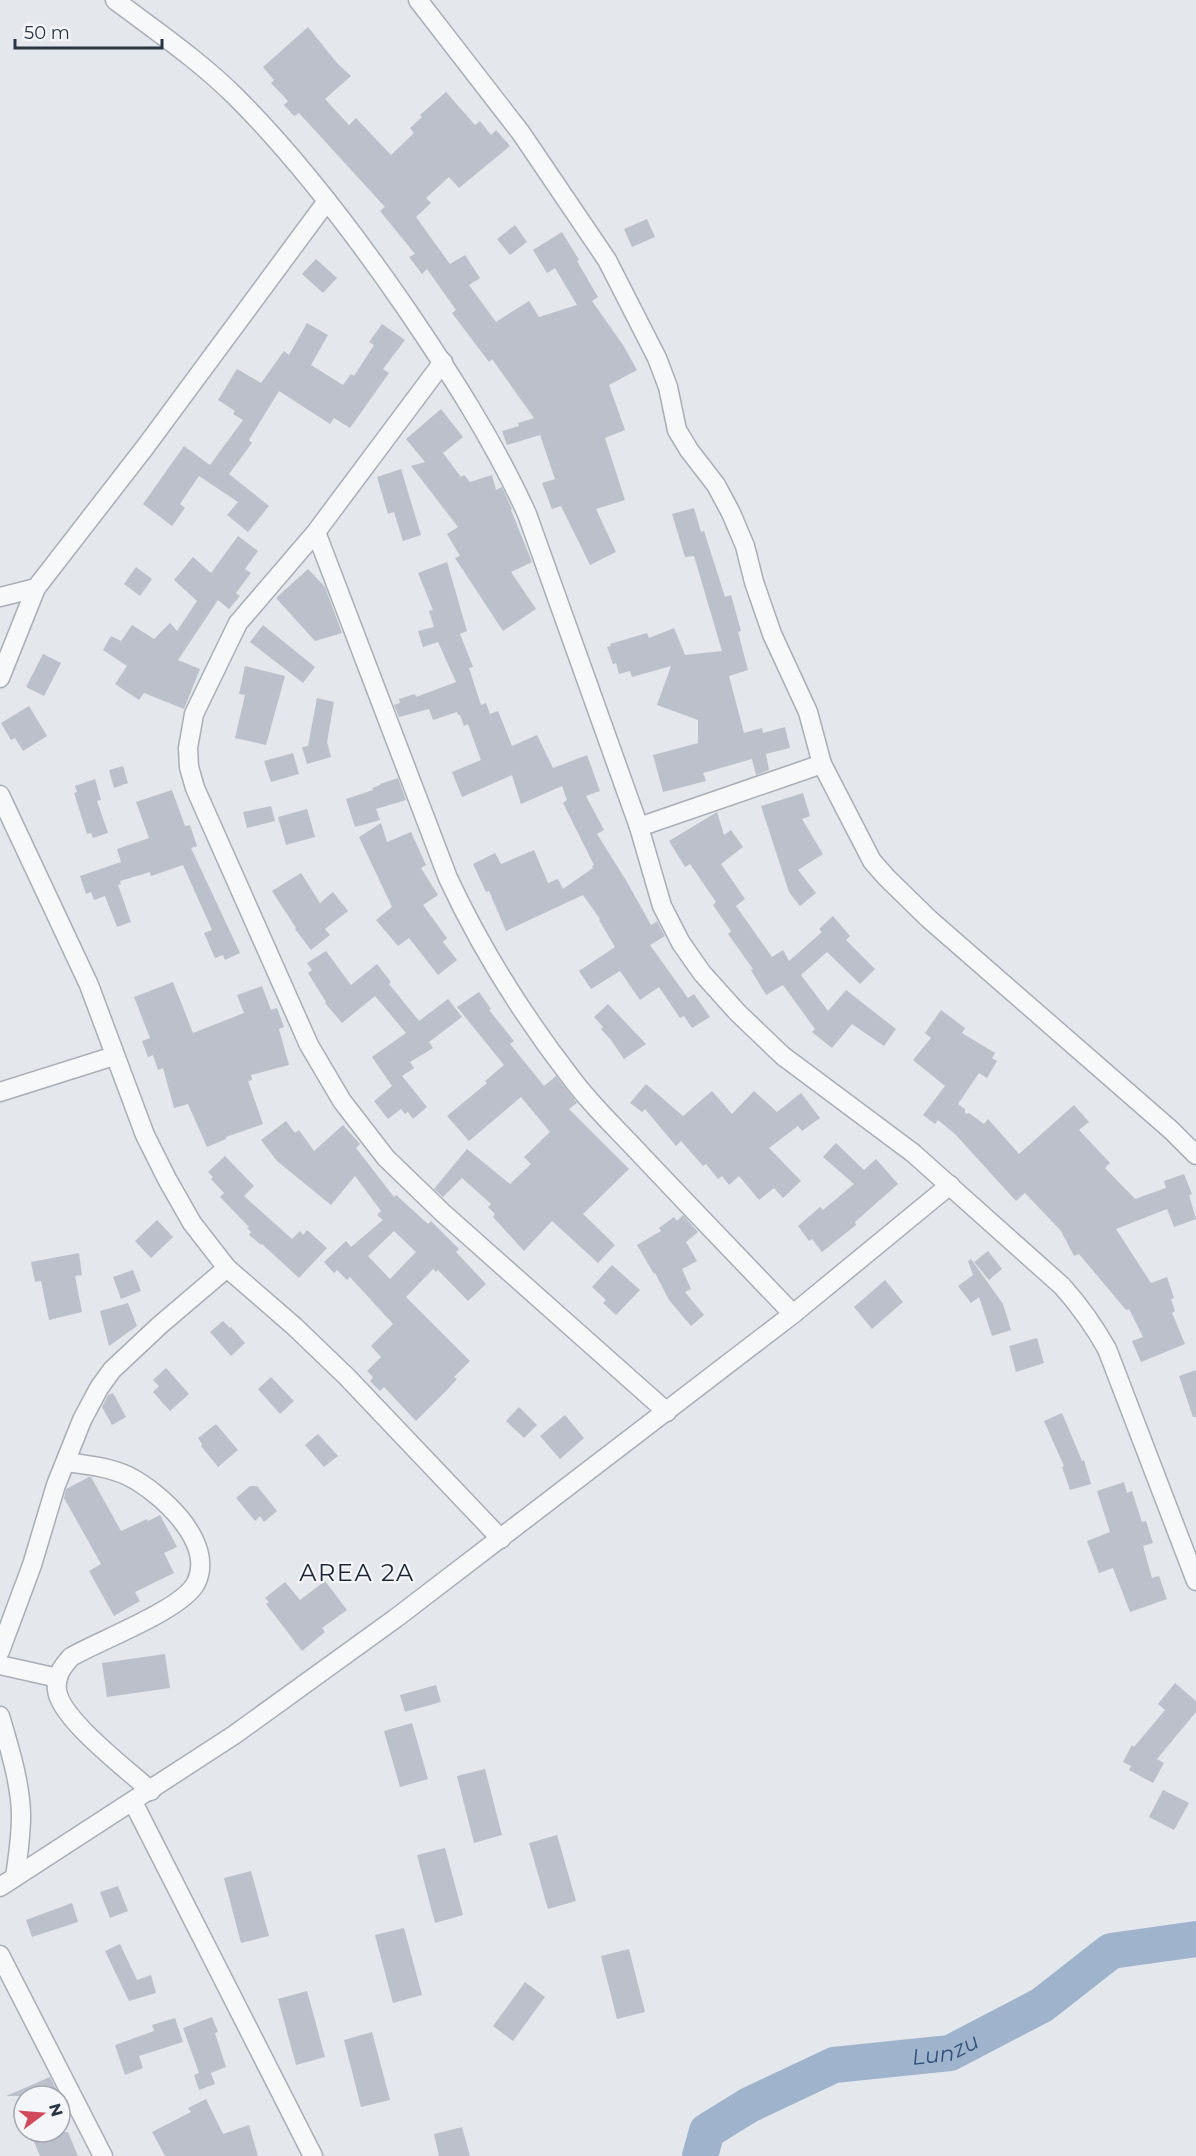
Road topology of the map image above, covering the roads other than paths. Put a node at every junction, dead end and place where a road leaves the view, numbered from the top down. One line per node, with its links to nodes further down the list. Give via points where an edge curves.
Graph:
1 (116, 0): 3 (street, via 235,96)
2 (418, 0): 9 (street, via 521,132 607,260 657,358 677,430 731,513 772,634 808,712)
3 (327, 201): 4 (street); 6 (street)
4 (443, 362): 5 (street); 11 (street, via 506,466 527,514)
5 (316, 531): 17 (street, via 448,878 503,979 573,1081); 18 (street, via 238,624 194,714 188,748 195,788 309,1045 342,1101 386,1158 443,1213)
6 (36, 588): 7 (street); 8 (street)
7 (0, 597)
8 (0, 678)
9 (822, 764): 11 (street); 14 (street, via 872,861 886,877)
10 (0, 795): 12 (street, via 89,985)
11 (639, 827): 15 (street, via 662,906 702,973 783,1056)
12 (114, 1056): 13 (street); 16 (street, via 167,1179 192,1223)
13 (0, 1092)
14 (1196, 1155)
15 (950, 1185): 17 (street); 21 (street, via 1062,1286 1095,1328 1107,1349)
16 (227, 1268): 19 (street, via 112,1370 82,1420); 20 (street, via 347,1377)
17 (793, 1314): 18 (street)
18 (667, 1412): 20 (street)
19 (66, 1462): 22 (street); 24 (street, via 103,1468 139,1483 185,1523 198,1549 200,1566 196,1583 184,1596 159,1613 71,1657)
20 (501, 1539): 26 (street, via 302,1688)
21 (1196, 1581)
22 (0, 1651)
23 (0, 1665): 24 (street)
24 (58, 1678): 26 (street, via 61,1705 73,1721)
25 (0, 1716): 28 (street, via 21,1814 20,1844)
26 (151, 1791): 27 (street)
27 (133, 1802): 28 (street); 31 (street)
28 (8, 1882)
29 (0, 1955): 30 (street)
30 (103, 2156)
31 (313, 2156)

